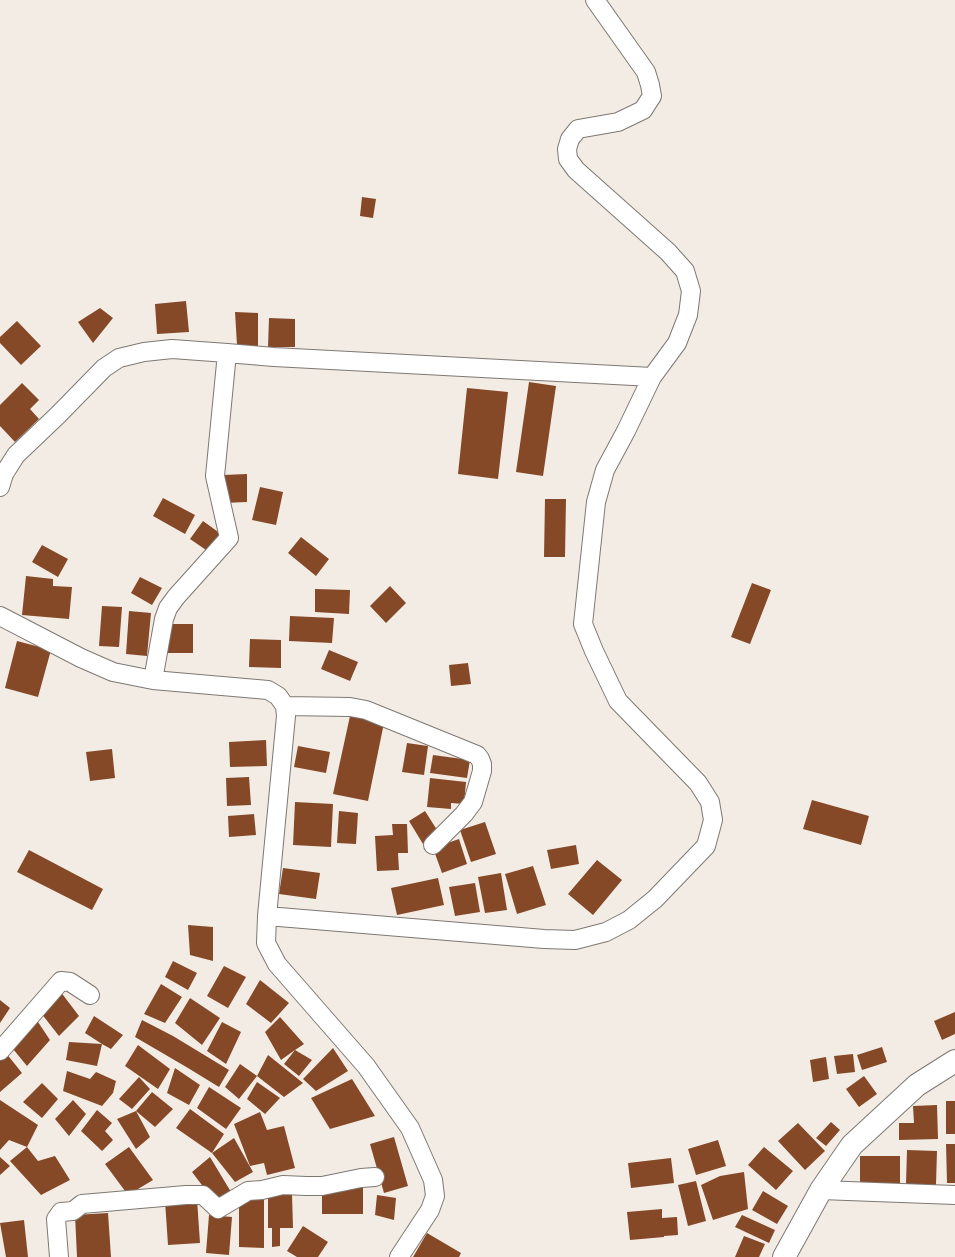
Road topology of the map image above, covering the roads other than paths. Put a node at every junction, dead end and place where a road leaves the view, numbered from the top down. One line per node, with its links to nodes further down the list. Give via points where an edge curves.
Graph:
1 (595, 0): 3 (street, via 646,72 652,96 643,110 618,122 578,129 567,148 568,159 576,170 668,252 685,271 691,291 688,315 677,343)
2 (227, 353): 3 (street); 4 (street, via 172,349 119,358 104,368 16,455 4,474); 6 (street, via 215,476 229,538 168,608)
3 (652, 377): 9 (street, via 605,470 596,502 583,624 618,701 698,783 710,802 713,820 706,846 655,899 629,920 606,932 575,940)
4 (0, 487)
5 (0, 616): 6 (street, via 113,672)
6 (153, 680): 7 (street, via 268,690 278,696)
7 (285, 706): 8 (street, via 350,707 366,710 477,755 482,764 482,771 473,802); 9 (street)
8 (433, 845)
9 (267, 916): 17 (street, via 266,943 277,964 366,1066 410,1128 433,1180 435,1196 430,1210)
10 (90, 995): 11 (street, via 70,982 62,981)
11 (0, 1051)
12 (955, 1061): 14 (street, via 917,1085 852,1145)
13 (375, 1177): 16 (street, via 322,1186 283,1185 248,1192 218,1209 203,1196 186,1195 82,1204 73,1211 62,1212 56,1219)
14 (821, 1190): 15 (street); 18 (street)
15 (955, 1196)
16 (60, 1257)
17 (399, 1257)
18 (784, 1257)

